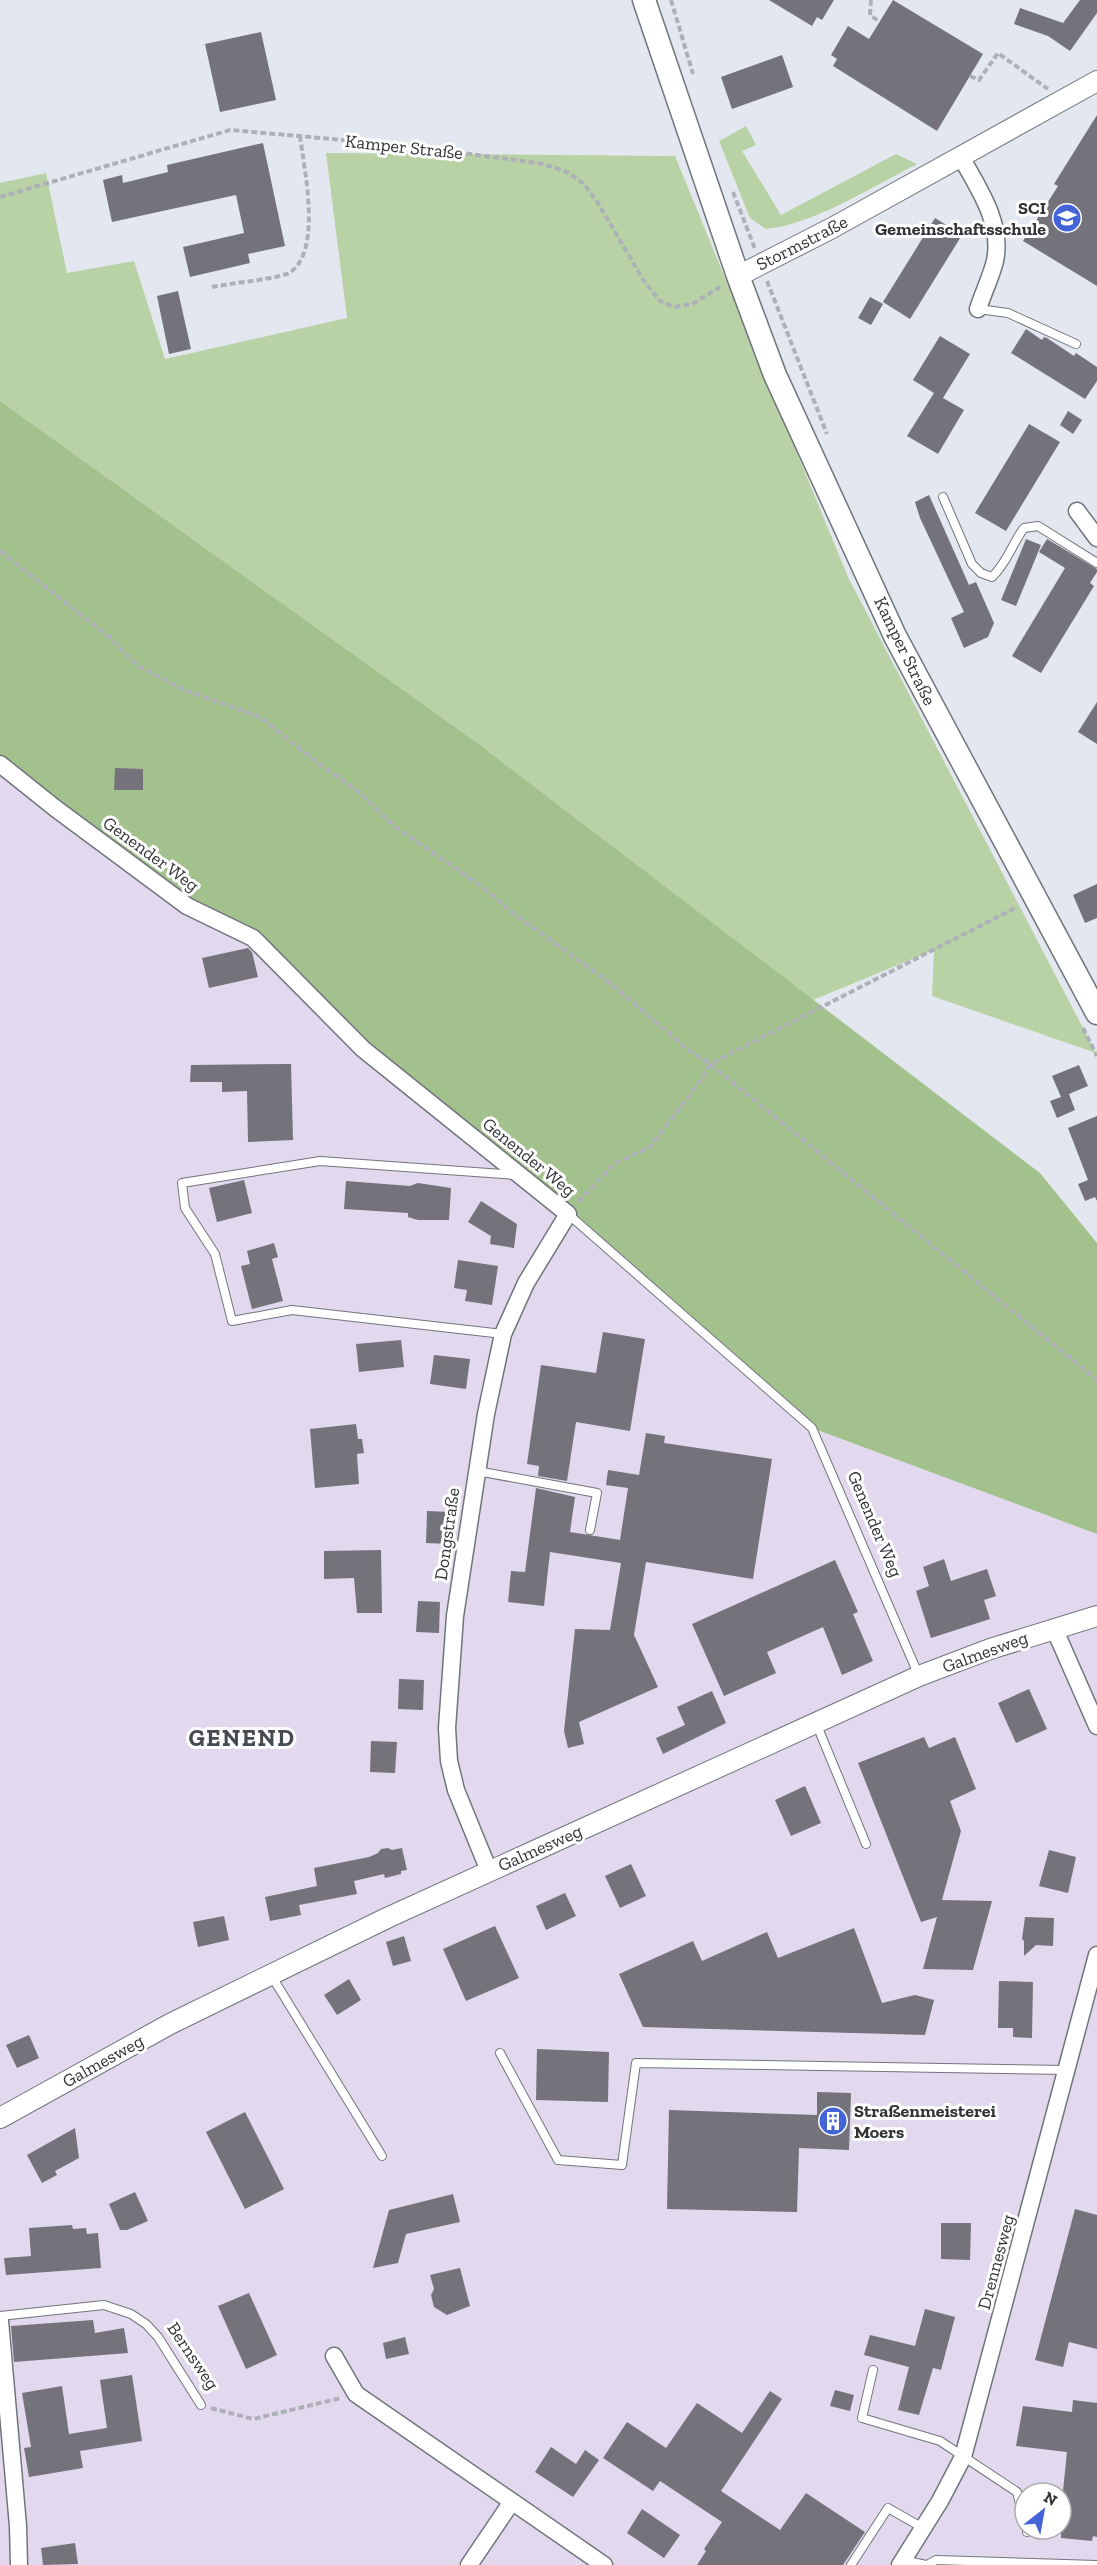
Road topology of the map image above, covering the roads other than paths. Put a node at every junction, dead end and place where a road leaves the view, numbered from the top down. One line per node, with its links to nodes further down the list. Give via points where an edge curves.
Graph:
1 (644, 0): 4 (main road, Kamper Straße)
2 (1097, 81): 3 (street, Stormstraße)
3 (961, 157): 4 (street, Stormstraße); 5 (street, via 991,212 995,238 995,260)
4 (738, 276): 12 (main road, Kamper Straße, via 775,375 895,636)
5 (978, 309): 6 (lane, via 1008,314)
6 (1076, 344)
7 (943, 496): 10 (lane, via 972,564 981,573 992,577 1002,568 1024,528 1038,526)
8 (1077, 511): 9 (street)
9 (1097, 538)
10 (1097, 563)
11 (0, 764): 13 (street, Genender Weg, via 187,906 253,938 363,1049)
12 (1097, 1013)
13 (520, 1176): 14 (street, Genender Weg); 15 (lane, via 320,1161 182,1183 184,1208 215,1254 232,1321 292,1310)
14 (567, 1214): 15 (street, Dongstraße, via 526,1283); 20 (lane, Genender Weg, via 812,1428)
15 (503, 1334): 16 (street, Dongstraße)
16 (476, 1471): 17 (lane, via 597,1493); 24 (street, Dongstraße, via 455,1616 447,1728 456,1790)
17 (590, 1530)
18 (1097, 1616): 19 (street, Galmesweg)
19 (1054, 1628): 20 (street, Galmesweg); 22 (street)
20 (919, 1676): 21 (street, Galmesweg)
21 (816, 1722): 23 (lane); 24 (street, Galmesweg)
22 (1097, 1725)
23 (866, 1844)
24 (489, 1871): 26 (street, Galmesweg)
25 (1097, 1955): 28 (street, Drennesweg)
26 (270, 1974): 29 (street, Galmesweg); 30 (lane)
27 (500, 2053): 28 (lane, via 558,2160 622,2165 636,2063)
28 (1068, 2070): 36 (street, Drennesweg)
29 (0, 2118)
30 (382, 2156)
31 (0, 2316): 35 (lane, Bernsweg, via 104,2305 124,2310 158,2337)
32 (0, 2321): 41 (street)
33 (334, 2356): 38 (street, via 356,2394)
34 (873, 2370): 36 (lane, via 862,2418 940,2441)
35 (201, 2405)
36 (963, 2457): 37 (lane); 39 (street, Drennesweg)
37 (1013, 2489)
38 (511, 2503): 42 (street); 43 (street)
39 (923, 2528): 40 (street, Drennesweg); 44 (lane, via 888,2508)
40 (901, 2563): 45 (lane)
41 (19, 2565)
42 (469, 2565)
43 (604, 2565)
44 (851, 2565)
45 (926, 2565): 46 (lane, via 936,2560)
46 (1097, 2565)

